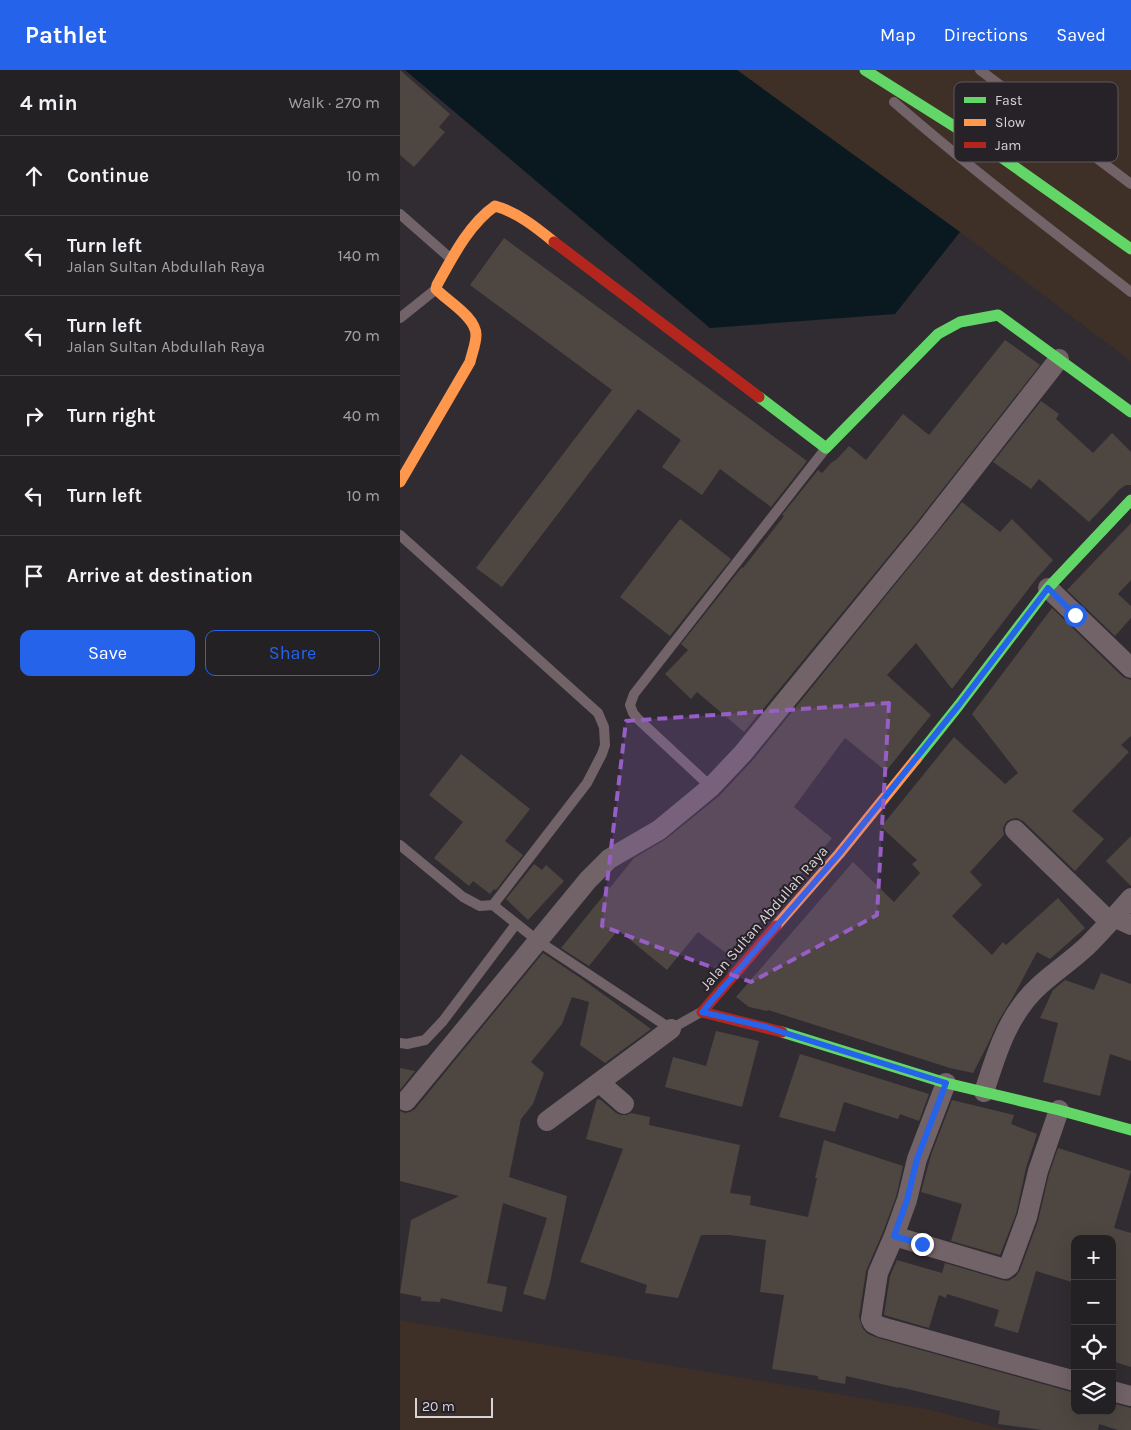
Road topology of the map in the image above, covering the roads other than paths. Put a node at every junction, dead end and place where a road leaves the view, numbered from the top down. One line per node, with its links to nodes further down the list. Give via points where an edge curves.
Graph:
1 (856, 70): 6 (lane)
2 (865, 70): 5 (main road)
3 (980, 70): 4 (lane)
4 (996, 82)
5 (954, 125)
6 (954, 152)
7 (966, 162): 15 (lane)
8 (1009, 162): 12 (main road)
9 (1102, 162): 10 (lane)
10 (1131, 184)
11 (400, 214): 13 (lane)
12 (1131, 249)
13 (450, 259): 14 (main road); 19 (main road, via 486,211 496,206 502,208 535,228)
14 (436, 289): 16 (lane); 20 (main road, via 468,316 476,332 474,346 470,362)
15 (1131, 292)
16 (400, 318)
17 (1059, 359): 18 (main road); 19 (main road, via 998,315 960,322 938,334); 25 (street, via 914,544 743,754)
18 (1131, 412)
19 (826, 448): 25 (lane, via 634,694 630,706 633,713)
20 (400, 482)
21 (1131, 500): 23 (main road, Jalan Sultan Abdullah Raya)
22 (400, 535): 29 (lane, via 598,713 604,727 605,745 587,783)
23 (1048, 588): 24 (street); 33 (main road, Jalan Sultan Abdullah Raya, via 839,854)
24 (1131, 668)
25 (711, 787): 32 (street, via 659,830 609,859)
26 (1015, 830): 30 (street)
27 (400, 844): 29 (lane, via 463,897 480,906)
28 (1131, 898): 30 (street)
29 (493, 905): 31 (lane)
30 (1118, 921): 38 (street, via 1030,993 1011,1022)
31 (516, 924): 32 (lane); 35 (lane, via 425,1040)
32 (538, 941): 34 (lane); 39 (street)
33 (702, 1012): 34 (lane); 37 (main road, Jalan Sultan Abdullah Raya, via 766,1027)
34 (670, 1029): 36 (street)
35 (400, 1043)
36 (600, 1083): 40 (street); 42 (street)
37 (946, 1083): 38 (main road, Jalan Sultan Abdullah Raya); 44 (street, via 917,1159)
38 (984, 1092): 41 (main road, Jalan Sultan Abdullah Raya)
39 (406, 1101)
40 (624, 1104)
41 (1059, 1110): 43 (main road, Jalan Sultan Abdullah Raya); 44 (street, via 1009,1266 1005,1269)
42 (548, 1122)
43 (1131, 1130)
44 (894, 1236): 45 (street, via 878,1273 873,1323)
45 (1071, 1380)
46 (1116, 1392): 47 (street)
47 (1131, 1396)

